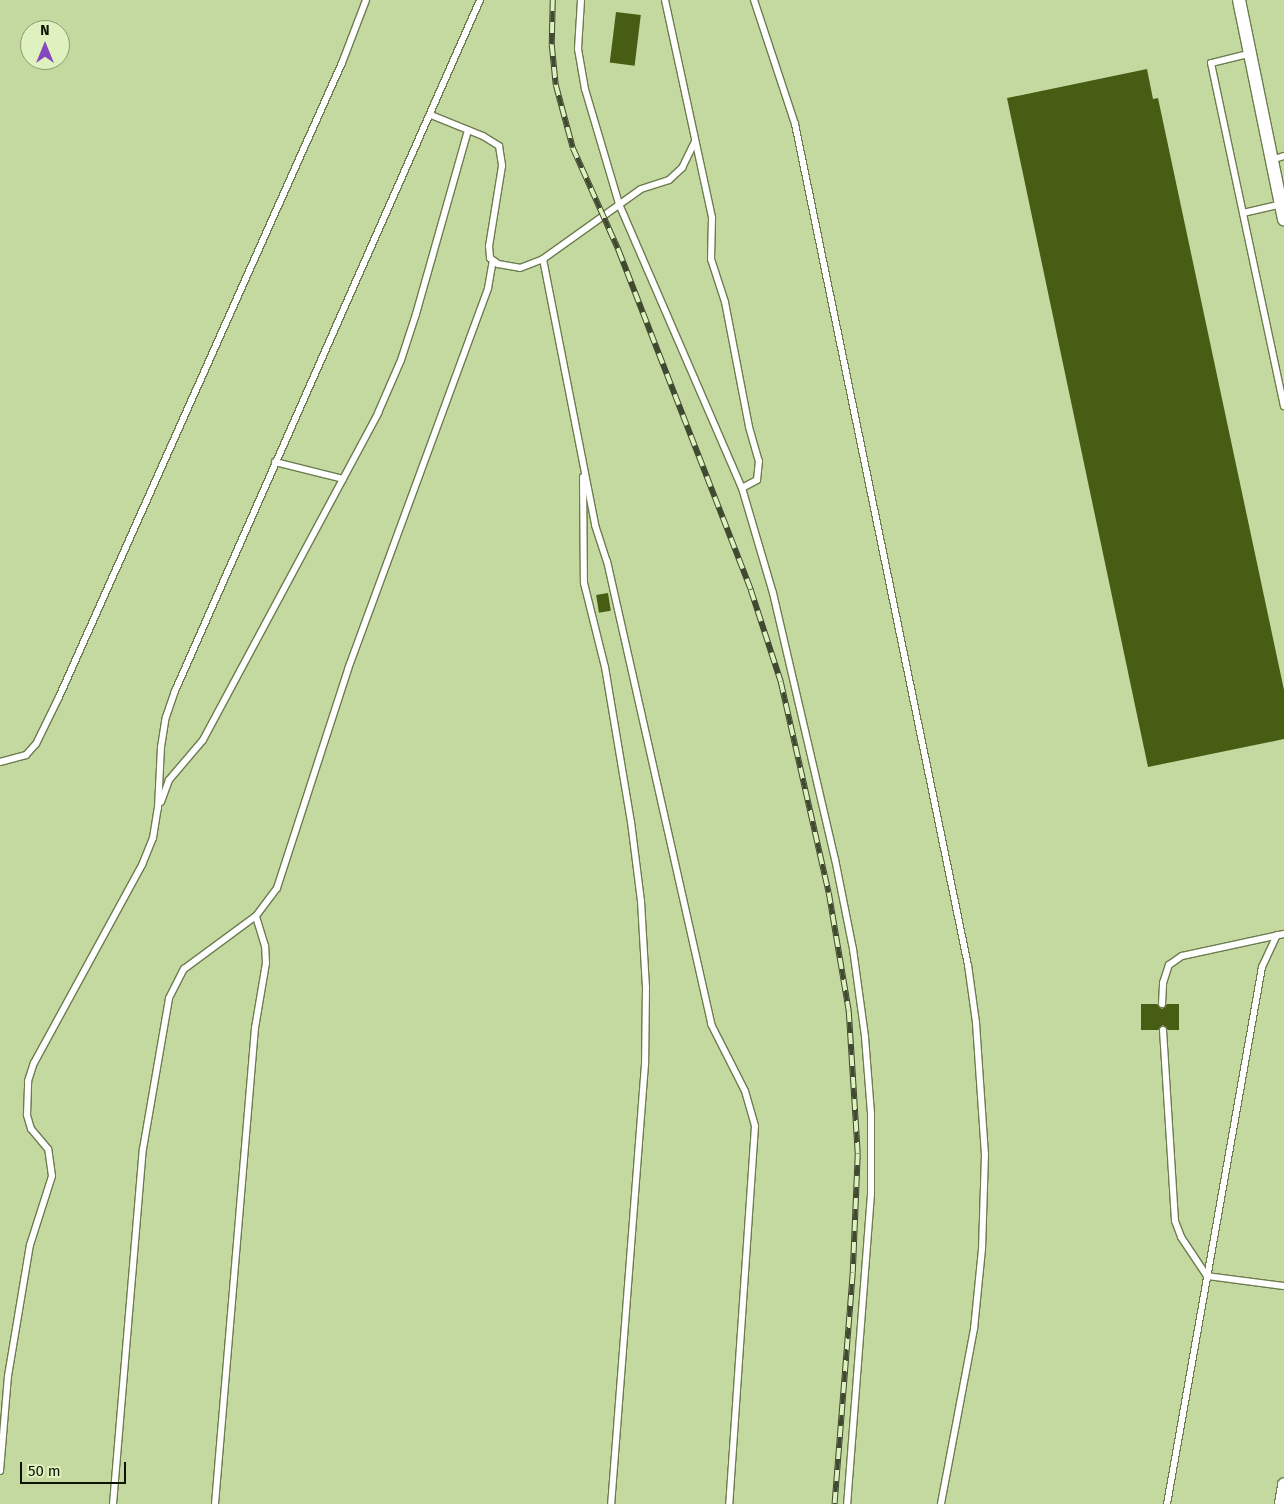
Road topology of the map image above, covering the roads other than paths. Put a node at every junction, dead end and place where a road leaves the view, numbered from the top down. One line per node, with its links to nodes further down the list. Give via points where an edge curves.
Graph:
1 (366, 0): 25 (lane, via 342,63 59,697 31,750 26,755)
2 (480, 0): 8 (lane)
3 (581, 0): 13 (lane, via 578,32 580,67)
4 (665, 0): 10 (lane)
5 (754, 0): 40 (lane, via 797,134 968,965 976,1023 985,1154 982,1250 974,1329)
6 (1239, 0): 7 (street)
7 (1248, 54): 12 (street); 15 (lane, via 1210,63)
8 (432, 115): 9 (lane); 21 (lane)
9 (468, 130): 18 (lane, via 492,140 502,154 489,246); 23 (lane, via 401,360)
10 (695, 140): 13 (lane, via 676,175 641,189); 24 (lane, via 712,218 711,259 725,302 749,427 759,461 757,480)
11 (1284, 156): 12 (lane)
12 (1271, 160): 14 (street)
13 (619, 204): 17 (lane); 24 (lane)
14 (1281, 204): 15 (lane); 16 (street)
15 (1243, 213): 19 (lane)
16 (1284, 219)
17 (543, 259): 18 (lane, via 520,268); 22 (lane)
18 (493, 261): 27 (lane, via 488,288 348,668 277,888)
19 (1281, 376): 20 (lane)
20 (1284, 406)
21 (275, 462): 23 (lane); 26 (lane, via 166,717)
22 (583, 464): 37 (lane, via 584,583 605,667 631,822 641,901 646,987 645,1064); 38 (lane, via 710,1024 745,1091 755,1126)
23 (343, 479): 26 (lane, via 203,740 169,780)
24 (742, 488): 39 (lane, via 773,593 833,850 853,949 865,1037 871,1114 871,1194)
25 (0, 762)
26 (158, 808): 33 (lane, via 153,838 142,865 34,1063 28,1081 27,1115 31,1129 48,1149 52,1176 30,1245 8,1376)
27 (256, 916): 35 (lane, via 184,969 170,998 143,1149); 36 (lane, via 265,946 266,963 255,1028)
28 (1280, 934): 29 (lane, via 1182,956 1169,965 1163,983); 31 (lane, via 1262,967)
29 (1162, 1004)
30 (1163, 1030): 31 (lane, via 1175,1221 1181,1237)
31 (1207, 1276): 32 (lane); 41 (lane)
32 (1284, 1286)
33 (0, 1471)
34 (1284, 1484): 42 (street)
35 (113, 1504)
36 (215, 1504)
37 (611, 1504)
38 (729, 1504)
39 (847, 1504)
40 (941, 1504)
41 (1166, 1504)
42 (1281, 1504)

